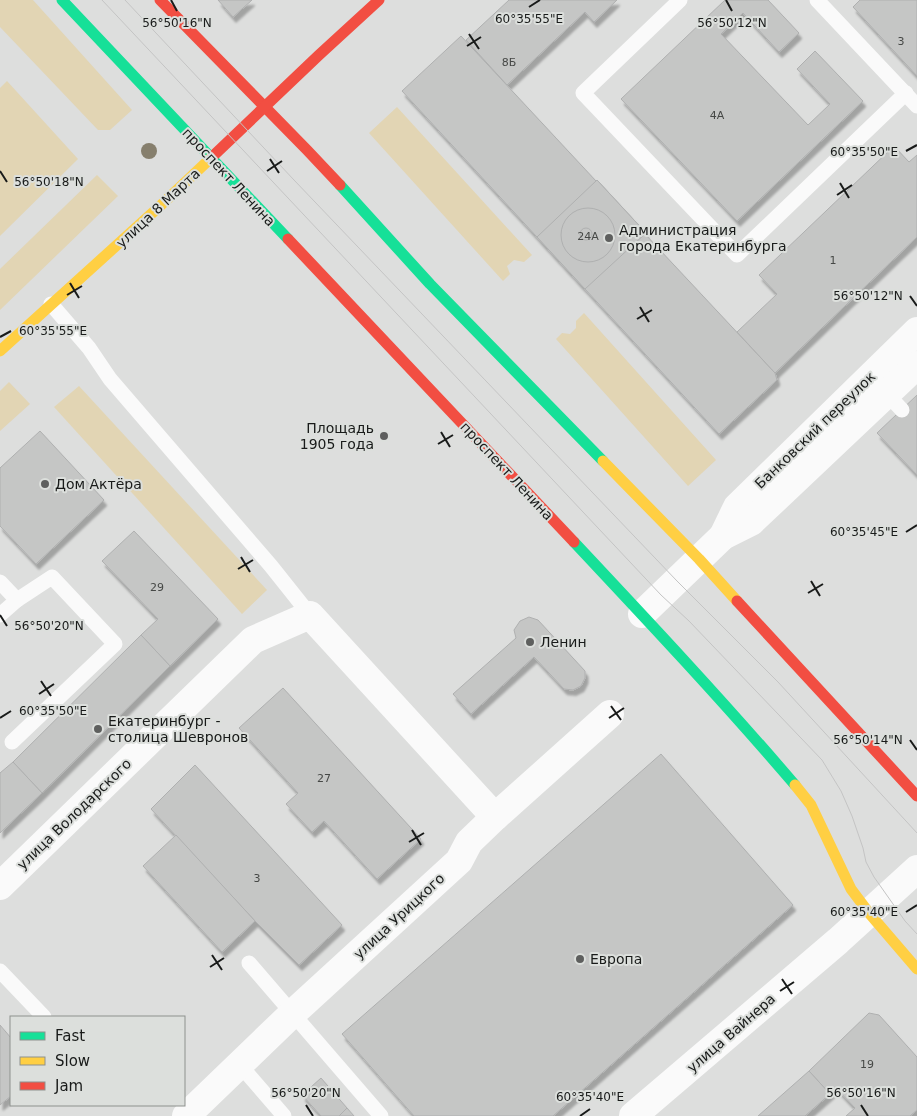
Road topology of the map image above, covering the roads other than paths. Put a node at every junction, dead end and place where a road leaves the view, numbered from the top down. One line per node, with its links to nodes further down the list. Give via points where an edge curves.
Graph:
1 (62, 0): 9 (main road, проспект Ленина)
2 (160, 0): 8 (main road)
3 (379, 0): 8 (main road, улица 8 Марта)
4 (680, 0): 6 (lane, via 583,93 737,255)
5 (817, 0): 6 (lane)
6 (906, 93): 7 (lane)
7 (917, 106)
8 (264, 107): 9 (main road, улица 8 Марта); 15 (main road, via 430,284)
9 (211, 158): 10 (main road, улица 8 Марта); 19 (main road, проспект Ленина)
10 (52, 304): 12 (main road, улица 8 Марта); 18 (lane, via 110,379)
11 (917, 331): 14 (street, Банковский переулок, via 737,507)
12 (0, 351)
13 (917, 365): 14 (street, Банковский переулок, via 894,402 751,522)
14 (723, 536): 15 (street, Банковский переулок)
15 (699, 559): 19 (street, Банковский переулок); 23 (main road)
16 (0, 582): 17 (lane)
17 (17, 600): 20 (lane); 22 (lane, via 52,577 115,644)
18 (310, 614): 24 (street); 26 (street, улица Володарского, via 253,640)
19 (642, 614): 27 (main road, проспект Ленина, via 811,804 851,889)
20 (0, 616)
21 (610, 714): 24 (street, улица Урицкого)
22 (12, 742)
23 (917, 796)
24 (495, 817): 31 (street, улица Урицкого, via 469,842 459,861)
25 (917, 870): 27 (street, улица Вайнера)
26 (0, 886)
27 (869, 913): 29 (main road, проспект Ленина); 37 (street, улица Вайнера)
28 (249, 963): 31 (lane)
29 (917, 969)
30 (0, 970): 32 (lane)
31 (293, 1013): 33 (street, улица Урицкого); 36 (lane)
32 (43, 1016)
33 (240, 1065): 34 (street, улица Урицкого); 35 (lane)
34 (186, 1116)
35 (284, 1116)
36 (381, 1116)
37 (633, 1116)

